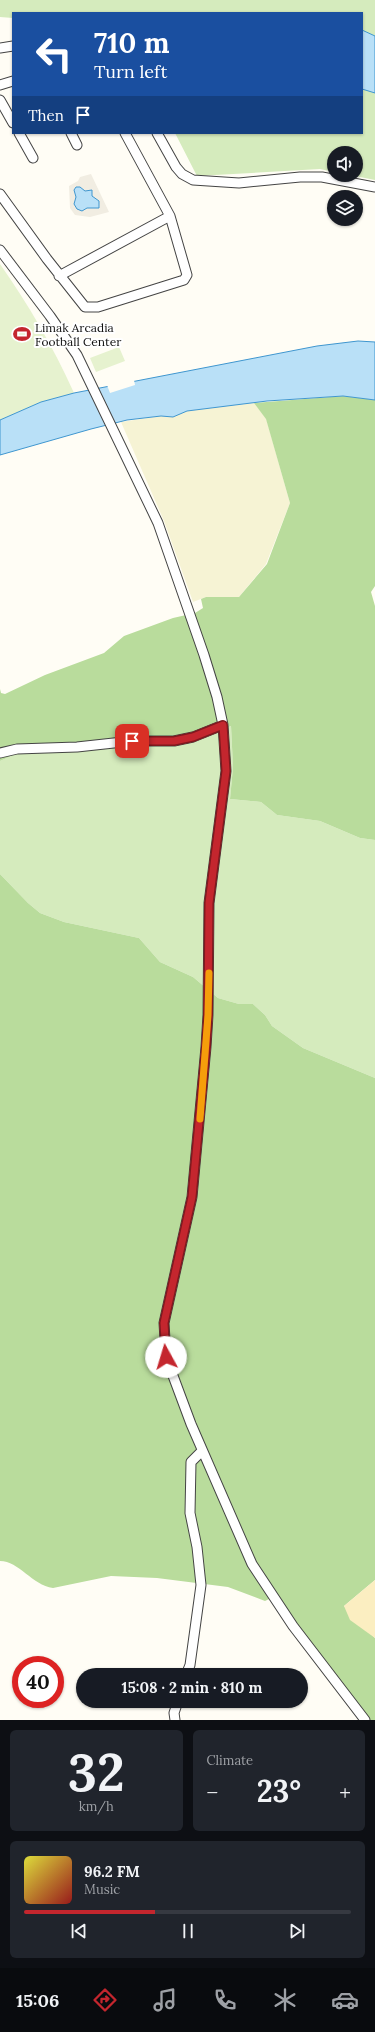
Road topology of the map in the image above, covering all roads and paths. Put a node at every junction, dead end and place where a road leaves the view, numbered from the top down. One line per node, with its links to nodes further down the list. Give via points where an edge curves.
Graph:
1 (12, 46): 2 (street)
2 (0, 48)
3 (12, 81): 4 (street)
4 (0, 84)
5 (0, 100): 6 (street)
6 (12, 121)
7 (20, 134): 12 (street)
8 (72, 134): 11 (street)
9 (126, 134): 15 (street)
10 (158, 134): 13 (street, via 176,167 193,180 239,183 300,177)
11 (77, 145)
12 (33, 158)
13 (375, 187)
14 (0, 194): 17 (street)
15 (170, 216): 17 (street); 17 (street, via 187,275 184,280 98,307 85,307)
16 (0, 250): 18 (street, via 77,355 158,523 204,655)
17 (60, 276)
18 (223, 725): 19 (street, via 193,737 174,741 17,748); 20 (street, via 226,771 209,903 208,1015 199,1126 188,1219 164,1323 164,1341 169,1367)
19 (0, 753)
20 (202, 1451): 21 (street, via 191,1462 190,1513 198,1552 200,1585); 24 (street, via 252,1564 264,1585 292,1626)
21 (189, 1668)
22 (176, 1708): 23 (street)
23 (175, 1720)
24 (366, 1720)

